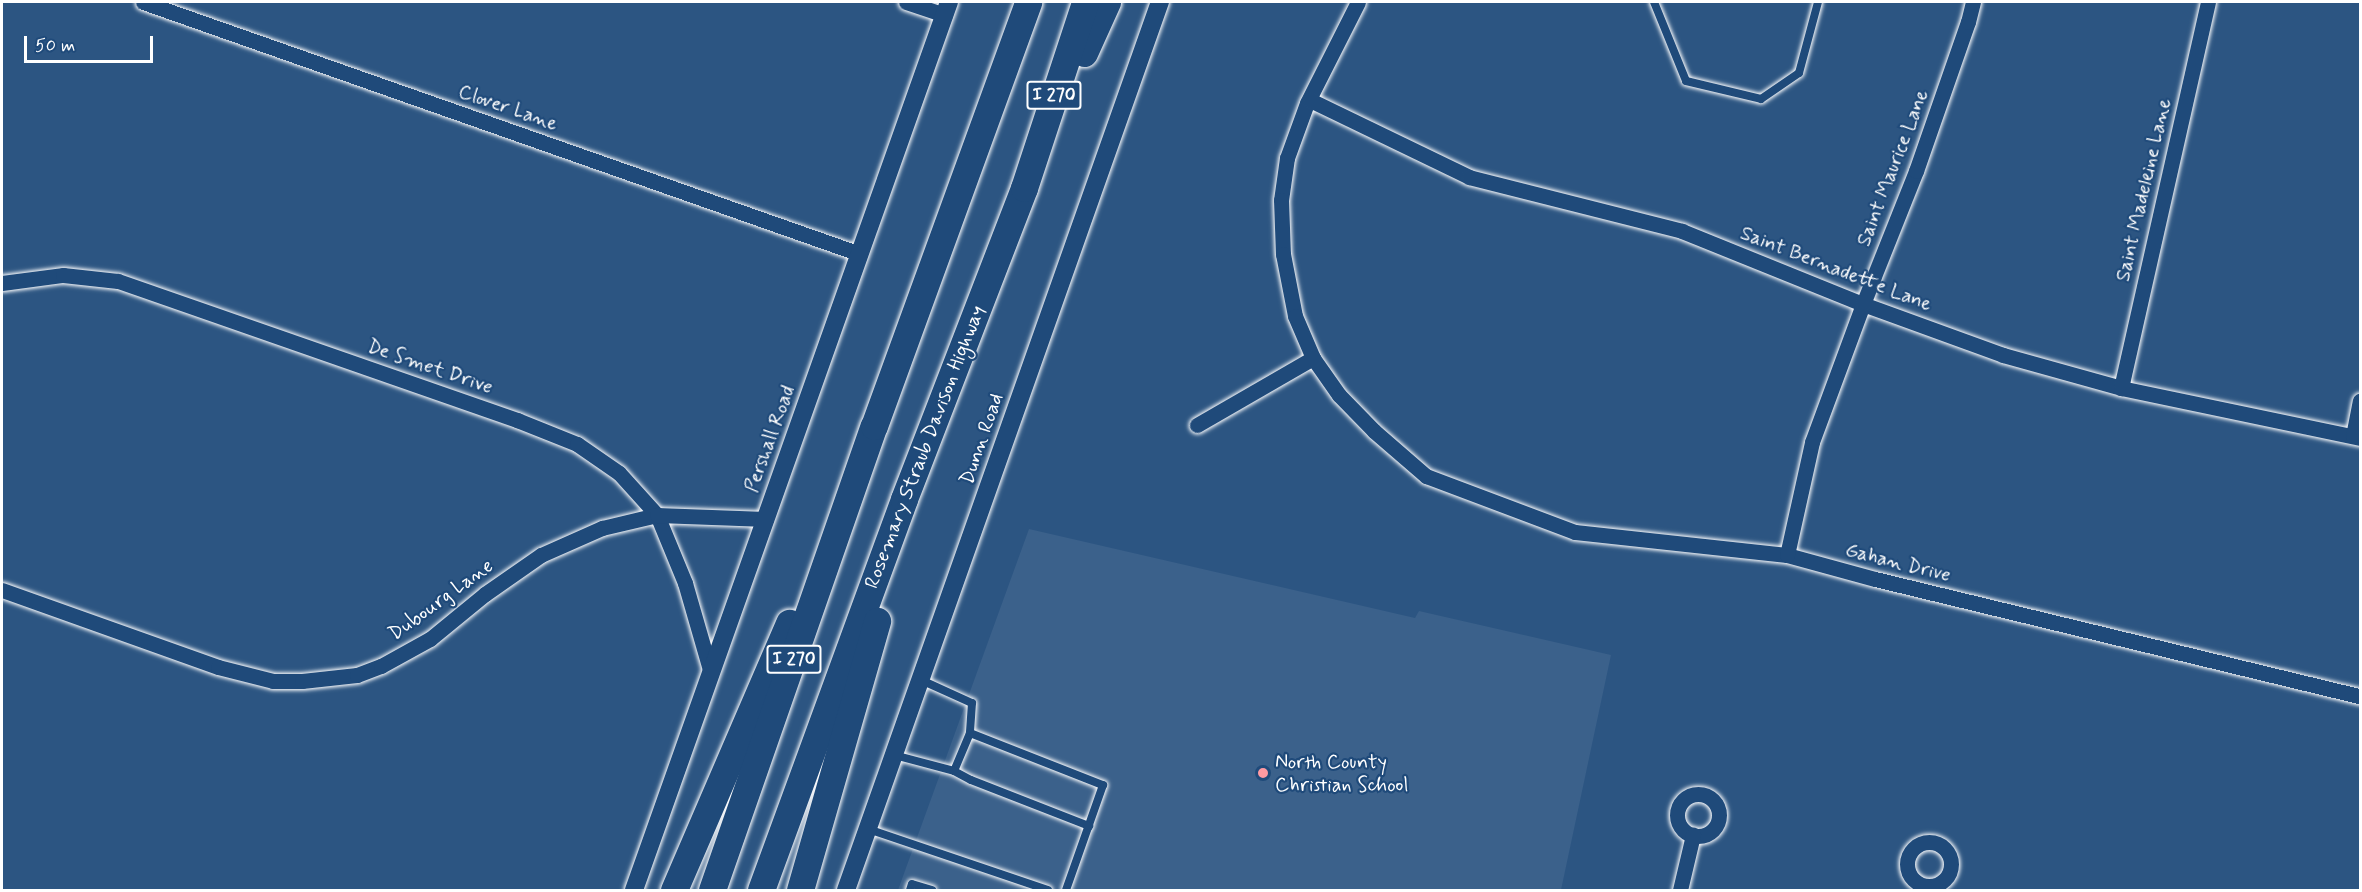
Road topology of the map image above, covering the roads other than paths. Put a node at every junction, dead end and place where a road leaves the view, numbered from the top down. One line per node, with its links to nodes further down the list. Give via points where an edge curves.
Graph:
1 (143, 2): 15 (street, Clover Lane)
2 (906, 2): 12 (street)
3 (1028, 2): 22 (highway, I 270)
4 (1085, 2): 14 (highway, Rosemary Straub Davison Highway / I 270)
5 (1107, 2): 14 (highway)
6 (1160, 2): 30 (street, Dunn Road)
7 (1358, 2): 13 (street)
8 (1654, 2): 9 (lane, via 1686,81 1761,99 1799,73)
9 (1818, 2)
10 (1973, 2): 17 (street, Saint Maurice Lane, via 1916,171)
11 (2208, 2): 19 (street, Saint Madeleine Lane)
12 (947, 8): 15 (street, Pershall Road)
13 (1310, 100): 17 (street, Saint Bernadette Lane, via 1469,177 1682,231); 18 (street, via 1287,158 1281,200 1283,254 1295,316)
14 (1023, 188): 24 (highway, Rosemary Straub Davison Highway / I 270)
15 (860, 254): 26 (street, Pershall Road)
16 (2, 283): 25 (street, De Smet Drive, via 63,275 118,281 517,420 577,444 619,473)
17 (1863, 304): 19 (street, Saint Bernadette Lane, via 2003,355); 27 (street, Saint Maurice Lane, via 1812,441)
18 (1313, 358): 21 (street); 27 (street, Gahan Drive, via 1339,395 1426,476 1575,532)
19 (2121, 388): 23 (street, Saint Bernadette Lane)
20 (2361, 401): 23 (street)
21 (1197, 425)
22 (874, 426): 39 (highway); 40 (highway, I 270)
23 (2356, 437)
24 (904, 499): 41 (highway, Rosemary Straub Davison Highway / I 270); 42 (highway, via 900,542)
25 (657, 515): 26 (street, Dubourg Lane); 28 (street, Dubourg Lane, via 602,528 541,555 429,639 357,675 273,681 218,667); 29 (street, De Smet Drive, via 685,583)
26 (766, 519): 29 (street, Pershall Road)
27 (1787, 555): 31 (street, Gahan Drive)
28 (2, 590)
29 (711, 673): 38 (street, Pershall Road)
30 (921, 680): 32 (lane, via 972,703); 33 (street, Dunn Road)
31 (2361, 696)
32 (969, 733): 34 (lane); 35 (lane, via 1103,785)
33 (894, 755): 34 (lane); 36 (street, Dunn Road)
34 (954, 771): 35 (lane)
35 (1089, 826): 47 (lane)
36 (868, 829): 43 (street, Dunn Road); 46 (lane)
37 (1693, 835): 48 (street)
38 (634, 891)
39 (674, 891)
40 (712, 891)
41 (761, 891)
42 (800, 891)
43 (846, 891)
44 (910, 891): 45 (lane, via 912,884)
45 (932, 891)
46 (1048, 891)
47 (1066, 891)
48 (1680, 891)

